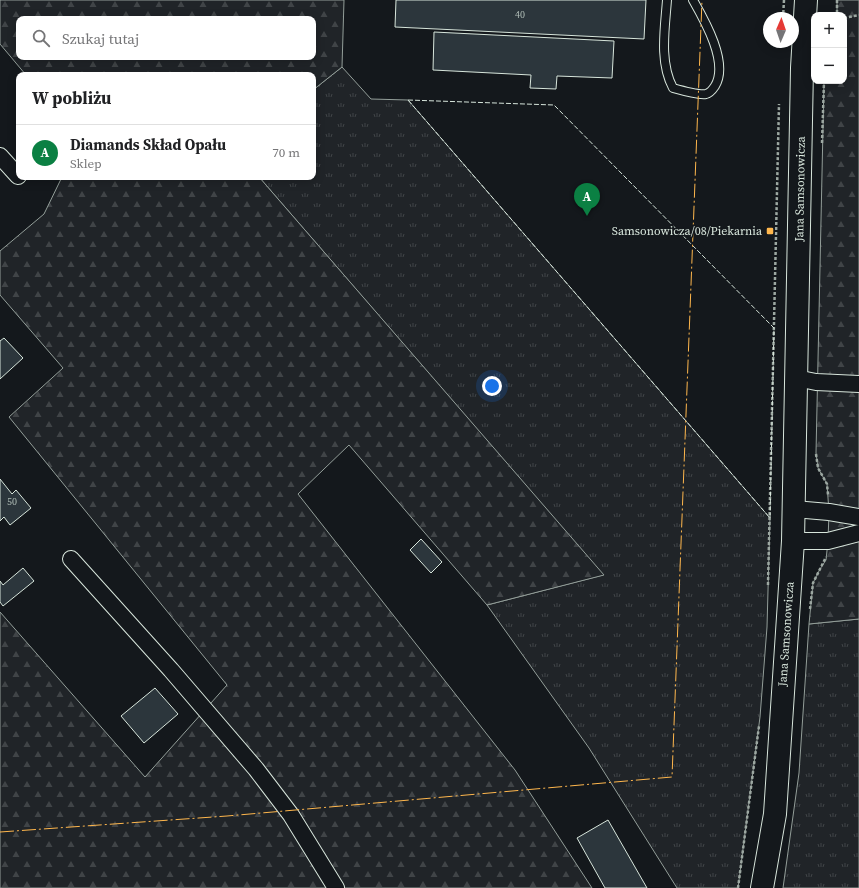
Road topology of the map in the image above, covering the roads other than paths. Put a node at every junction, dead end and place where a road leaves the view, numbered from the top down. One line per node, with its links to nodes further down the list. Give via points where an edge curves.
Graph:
1 (666, 0): 2 (lane, via 664,35 669,80 673,88 683,92 706,94 712,91 716,84 719,75 718,60 714,42)
2 (693, 0)
3 (806, 0): 6 (main road, Jana Samsonowicza, via 802,68)
4 (0, 156): 5 (street)
5 (16, 174)
6 (796, 378): 7 (street, via 816,382); 8 (main road, Jana Samsonowicza)
7 (859, 384)
8 (794, 509): 9 (street); 11 (main road, Jana Samsonowicza)
9 (859, 517)
10 (859, 533): 11 (street, via 828,540)
11 (792, 541): 14 (main road, Jana Samsonowicza, via 775,814)
12 (71, 560): 13 (street, via 256,769 291,815)
13 (336, 888)
14 (762, 888)

